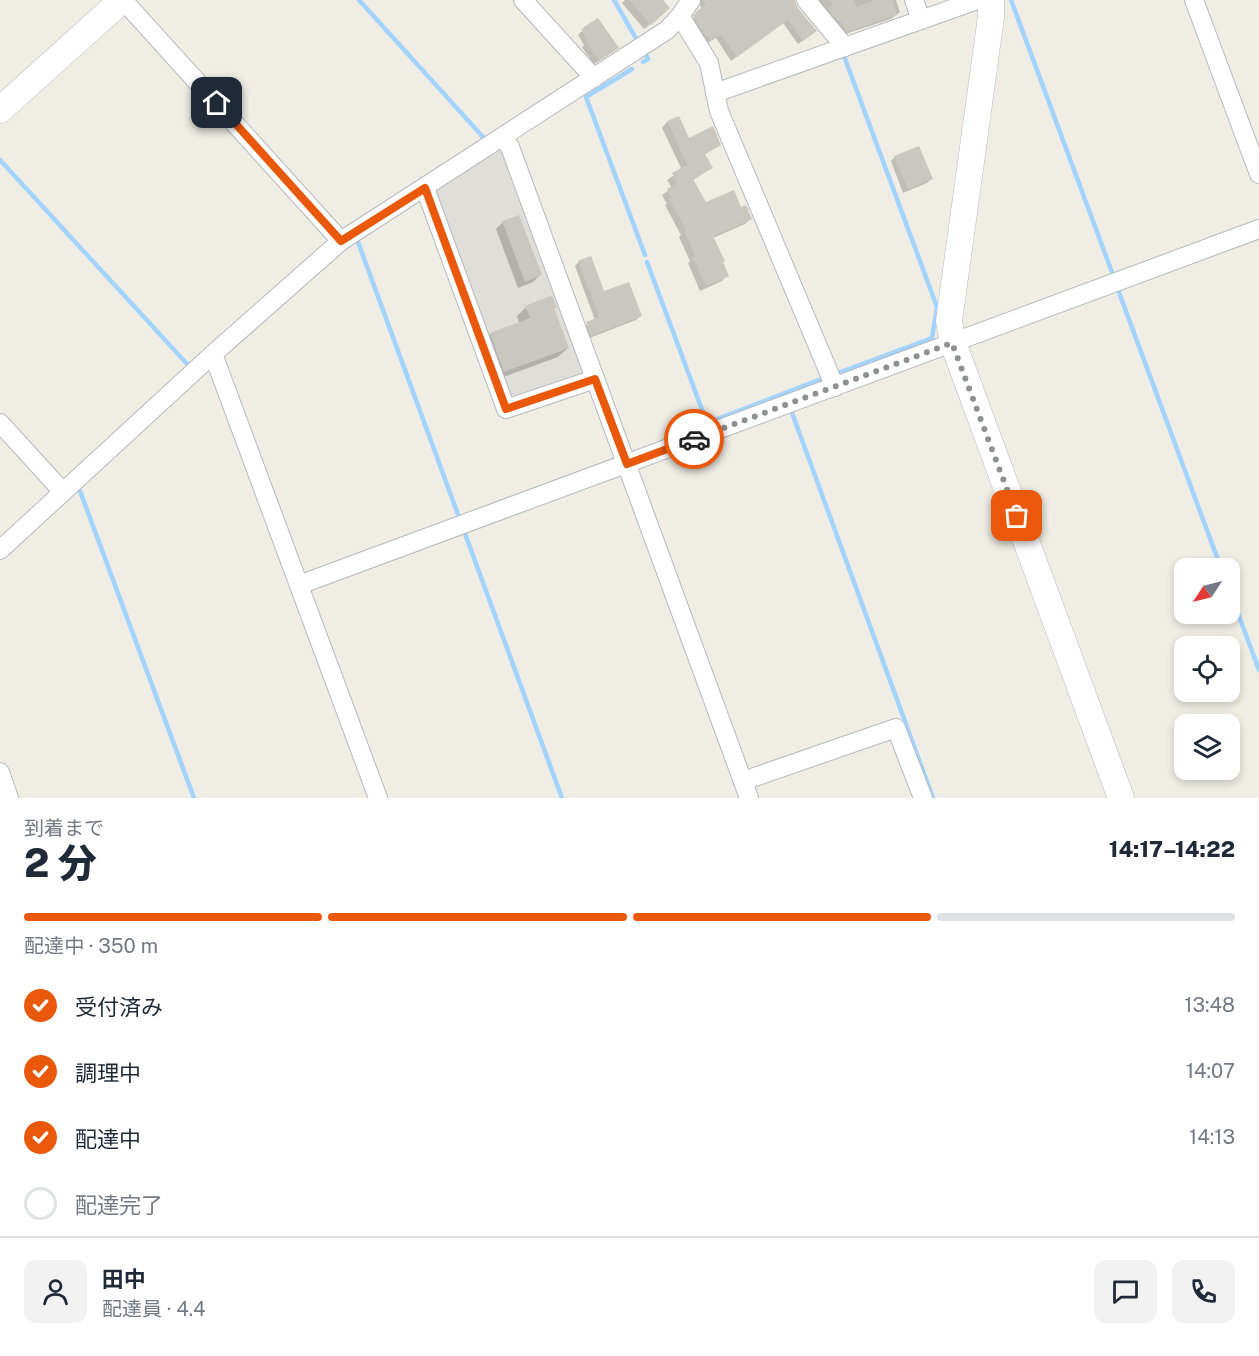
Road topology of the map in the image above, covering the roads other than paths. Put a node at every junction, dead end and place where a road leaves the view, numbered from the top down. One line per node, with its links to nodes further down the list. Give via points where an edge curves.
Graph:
1 (122, 0): 14 (street); 19 (street)
2 (523, 0): 12 (street)
3 (691, 0): 9 (street)
4 (806, 0): 11 (street)
5 (914, 0): 10 (street)
6 (977, 0): 10 (street)
7 (991, 0): 20 (street, via 949,321)
8 (1194, 0): 16 (street)
9 (680, 16): 12 (street, via 667,30); 13 (street, via 709,63)
10 (921, 20): 11 (street)
11 (845, 47): 13 (street)
12 (594, 78): 15 (street)
13 (715, 93): 23 (street, via 719,111)
14 (0, 110)
15 (503, 138): 17 (street); 22 (street, via 510,147)
16 (1259, 174)
17 (425, 188): 19 (street); 22 (street, via 506,409)
18 (1259, 230): 20 (street)
19 (341, 241): 21 (street)
20 (952, 343): 23 (street); 34 (street)
21 (213, 354): 26 (street); 28 (street)
22 (595, 379): 25 (street)
23 (835, 387): 25 (street)
24 (0, 423): 26 (street)
25 (627, 464): 28 (street); 30 (street)
26 (63, 492): 27 (street)
27 (0, 550)
28 (299, 585): 32 (street)
29 (0, 772): 31 (street)
30 (746, 790): 33 (street, via 896,728)
31 (9, 798)
32 (378, 798)
33 (923, 798)
34 (1121, 798)

